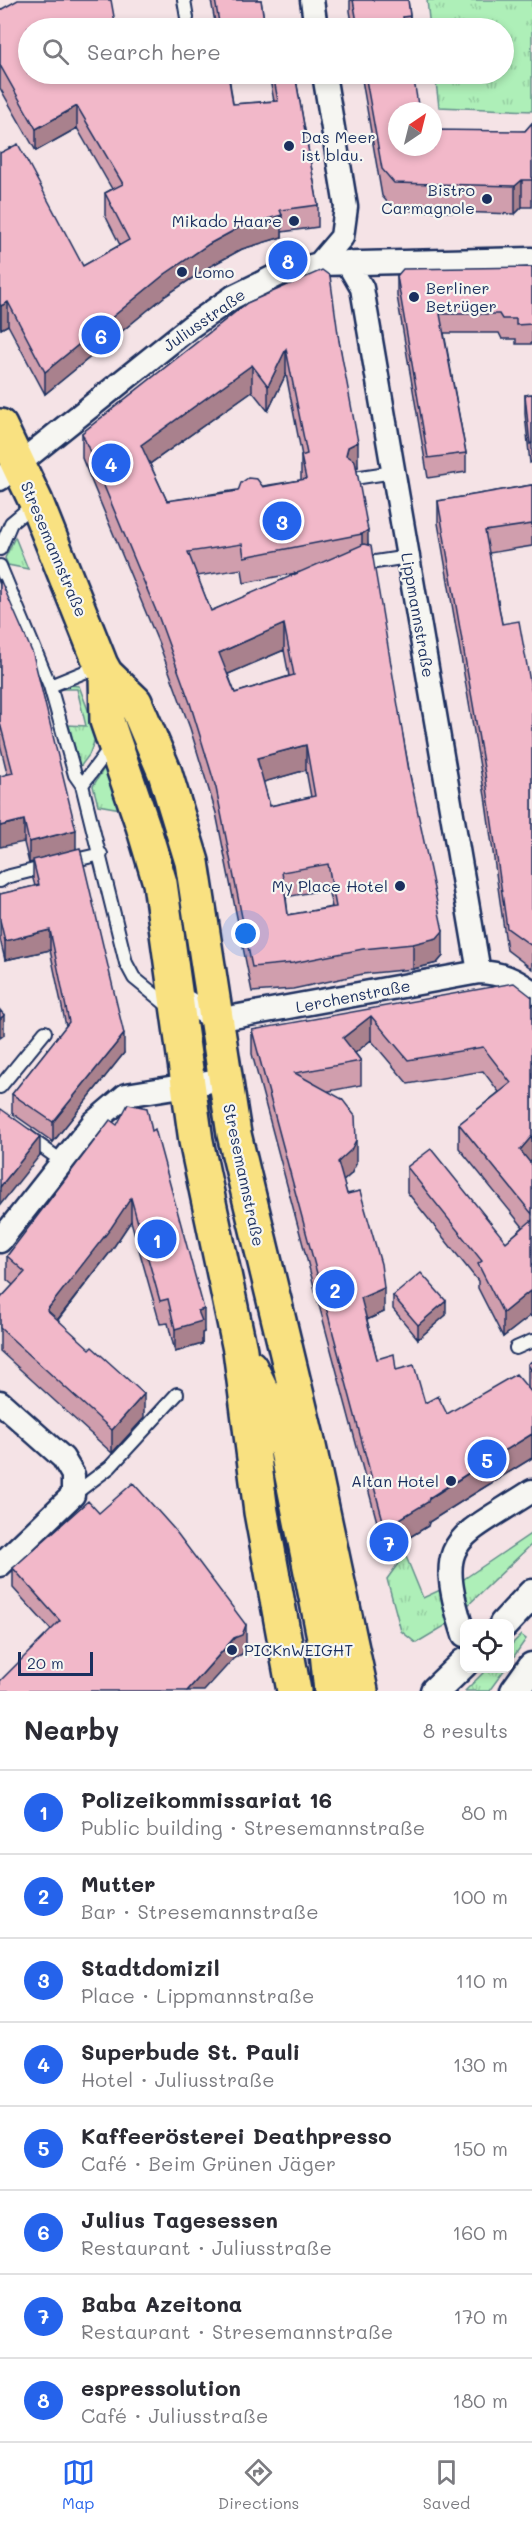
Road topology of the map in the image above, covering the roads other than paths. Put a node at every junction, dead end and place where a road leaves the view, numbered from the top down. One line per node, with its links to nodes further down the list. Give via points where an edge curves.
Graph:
1 (184, 0): 3 (lane)
2 (312, 0): 4 (street)
3 (188, 18)
4 (315, 18)
5 (326, 84): 8 (street, via 346,207 342,237)
6 (532, 258): 7 (street, Juliusstraße)
7 (347, 262): 8 (street, Juliusstraße); 11 (street, Lippmannstraße, via 362,288)
8 (319, 264): 10 (street, Juliusstraße, via 280,274 232,297)
9 (0, 426): 10 (main road, Stresemannstraße)
10 (9, 472): 13 (main road, Stresemannstraße)
11 (394, 472): 12 (lane); 15 (street, Lippmannstraße)
12 (354, 478)
13 (36, 502): 14 (lane, via 11,523); 18 (main road, Stresemannstraße)
14 (0, 549)
15 (408, 557): 16 (lane); 24 (street, Lippmannstraße)
16 (369, 563)
17 (0, 566): 19 (lane)
18 (104, 669): 19 (lane); 20 (main road, Stresemannstraße, via 106,721); 27 (main road, Stresemannstraße, via 135,702 182,822 200,902)
19 (50, 686): 21 (lane, via 75,775)
20 (115, 742): 21 (lane); 26 (main road, Stresemannstraße, via 160,883)
21 (82, 785): 22 (lane)
22 (100, 854): 23 (lane); 26 (lane, via 128,968 141,985)
23 (0, 881)
24 (480, 972): 25 (street, Lerchenstraße, via 511,978); 27 (street, Lerchenstraße)
25 (532, 992)
26 (176, 1004): 27 (street); 30 (main road, Stresemannstraße)
27 (218, 1020): 29 (main road, Stresemannstraße)
28 (45, 1032): 31 (lane)
29 (225, 1079): 30 (street); 49 (main road, Stresemannstraße, via 253,1220 307,1437)
30 (189, 1084): 33 (street, via 126,1095 93,1123); 37 (main road, Stresemannstraße, via 196,1141)
31 (0, 1087)
32 (15, 1127): 33 (lane)
33 (63, 1162): 34 (street)
34 (0, 1241)
35 (532, 1341): 36 (lane)
36 (516, 1348)
37 (240, 1350): 47 (main road, Stresemannstraße, via 261,1512); 48 (main road, Stresemannstraße, via 277,1421 287,1451 327,1652)
38 (177, 1394): 41 (lane, via 110,1467)
39 (0, 1402): 41 (street, via 63,1458 74,1476)
40 (532, 1491): 44 (street, via 466,1534 454,1548 451,1581)
41 (73, 1495): 42 (street)
42 (0, 1565)
43 (532, 1594): 45 (street)
44 (461, 1619)
45 (508, 1619)
46 (460, 1668): 50 (street)
47 (294, 1691)
48 (331, 1691)
49 (361, 1691)
50 (435, 1691)

